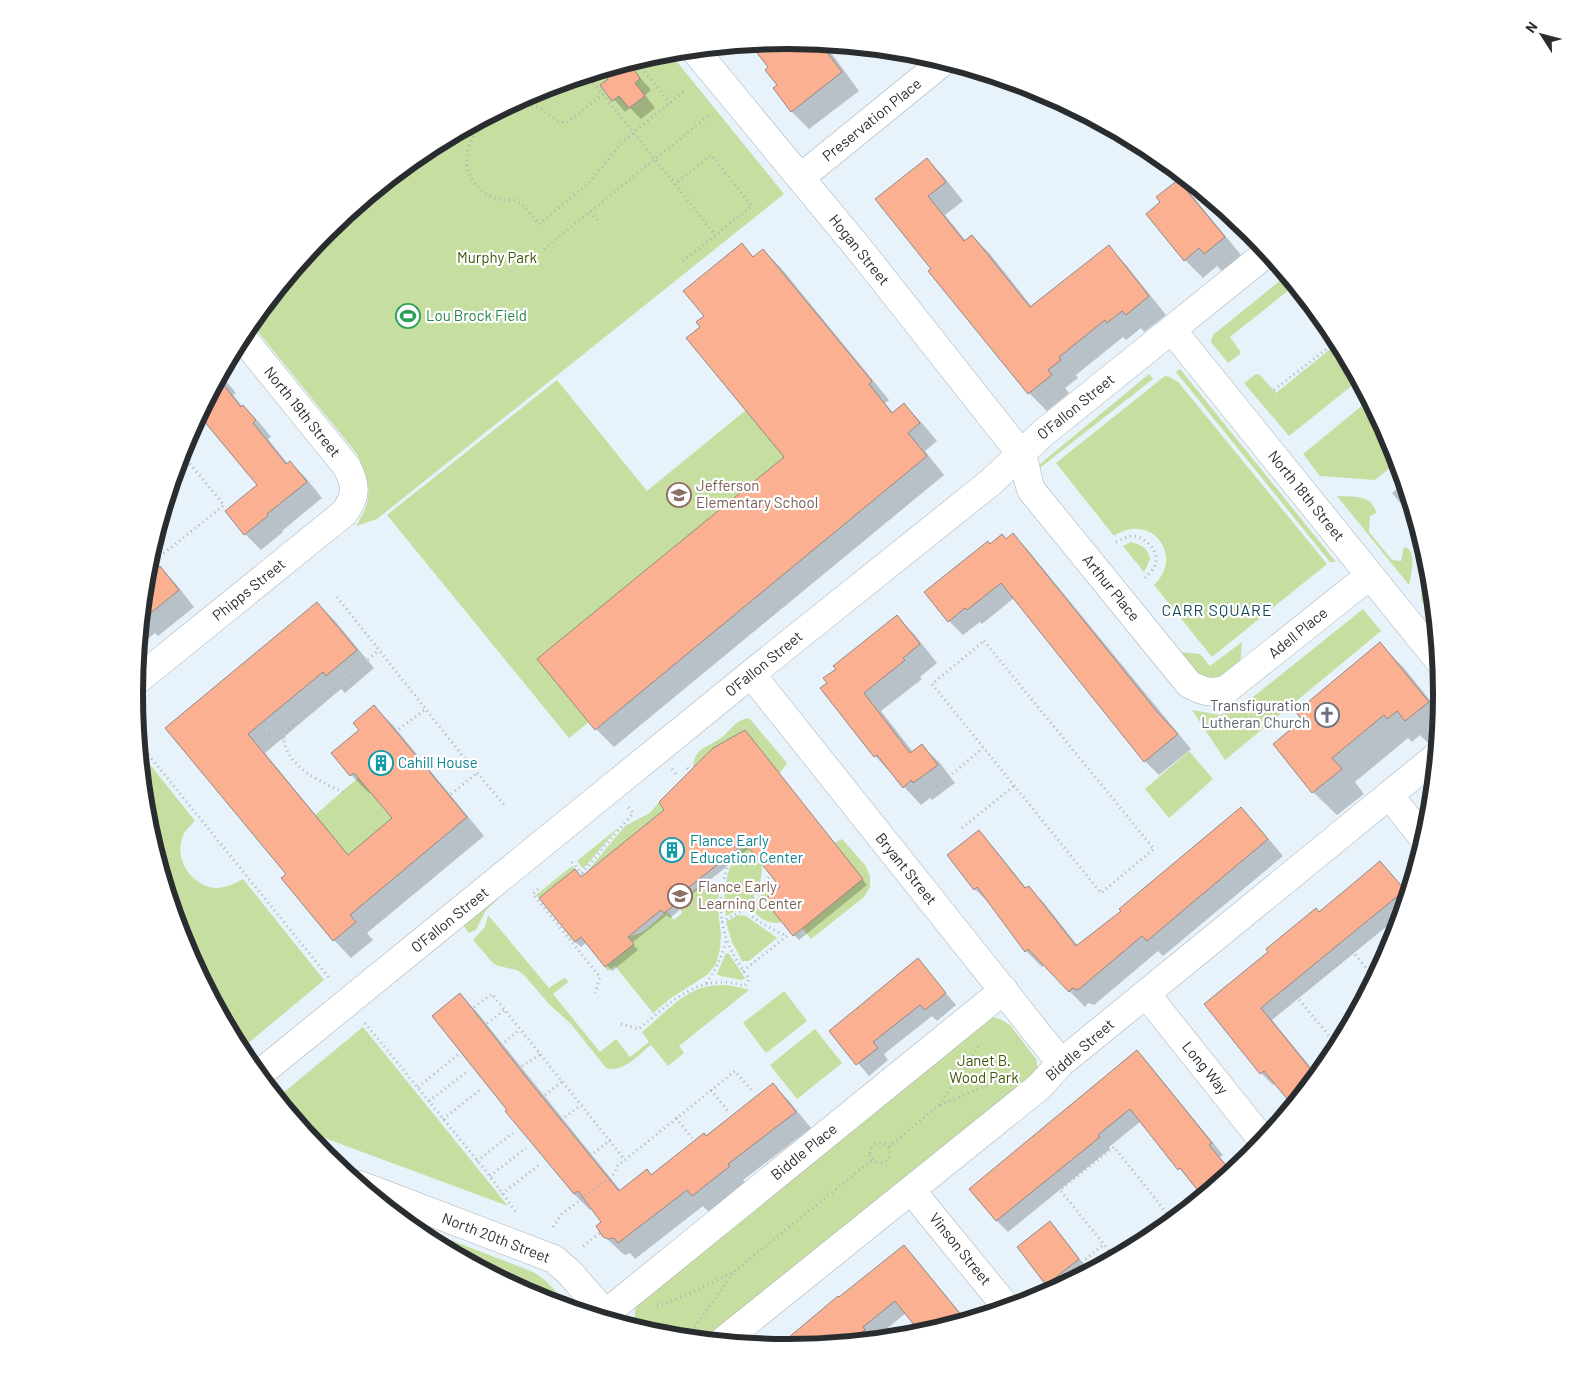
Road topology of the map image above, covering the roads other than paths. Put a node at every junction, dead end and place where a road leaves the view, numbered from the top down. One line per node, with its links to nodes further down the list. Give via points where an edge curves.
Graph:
1 (699, 55): 3 (street, Hogan Street)
2 (937, 67): 3 (street, Preservation Place)
3 (800, 178): 7 (street, Hogan Street)
4 (1262, 257): 5 (street, O'Fallon Street)
5 (1172, 330): 7 (street, O'Fallon Street); 9 (street, North 18th Street)
6 (248, 343): 8 (street, North 19th Street, via 347,467)
7 (1021, 454): 11 (street, O'Fallon Street, via 991,482); 13 (street, Arthur Place, via 1032,491 1180,674 1201,690 1215,693)
8 (354, 492): 12 (street, Phipps Street, via 352,504 344,513)
9 (1369, 576): 10 (street, North 18th Street); 13 (street, Adell Place)
10 (1433, 654)
11 (751, 674): 17 (street, Bryant Street); 20 (street, O'Fallon Street)
12 (143, 675)
13 (1227, 689)
14 (1431, 761): 15 (street, Biddle Street)
15 (1389, 795): 16 (street); 18 (street, Biddle Street)
16 (1419, 833)
17 (1004, 990): 19 (street, Bryant Street); 26 (street, Biddle Place)
18 (1146, 994): 19 (street, Biddle Street); 21 (street, Long Way)
19 (1062, 1063): 22 (street, Biddle Street, via 1039,1087)
20 (264, 1070)
21 (1259, 1136)
22 (911, 1190): 24 (street, Vinson Street); 27 (street, Biddle Street)
23 (376, 1191): 25 (street, North 20th Street, via 554,1259 570,1272)
24 (1003, 1303)
25 (604, 1313)
26 (611, 1315)
27 (728, 1337)

